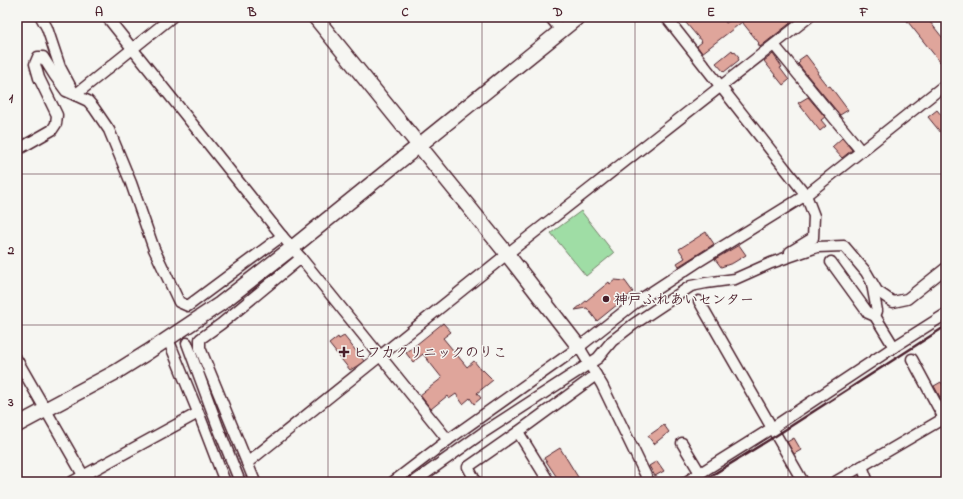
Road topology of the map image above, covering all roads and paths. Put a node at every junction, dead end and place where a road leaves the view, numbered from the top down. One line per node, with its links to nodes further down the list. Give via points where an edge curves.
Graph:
1 (41, 17): 14 (street, via 60,67)
2 (106, 17): 11 (street)
3 (172, 17): 11 (street)
4 (315, 17): 15 (street)
5 (550, 17): 9 (street)
6 (578, 17): 9 (street)
7 (666, 17): 13 (street)
8 (809, 17): 10 (street)
9 (561, 30): 15 (street)
10 (774, 45): 13 (street); 17 (street)
11 (132, 49): 14 (street); 19 (street)
12 (946, 84): 17 (street)
13 (720, 86): 18 (street); 21 (street)
14 (76, 95): 16 (street, via 66,91 43,57 38,57 35,64 56,115 56,124 52,130); 19 (street, via 88,101 109,130 154,249 179,302 188,306)
15 (419, 145): 20 (street); 21 (street)
16 (17, 150)
17 (860, 151): 18 (street)
18 (806, 195): 23 (street, via 814,216 812,238); 31 (street, via 635,303)
19 (282, 236): 20 (street)
20 (296, 253): 29 (street); 33 (street); 46 (street, via 221,324 200,339 200,348)
21 (507, 254): 31 (street); 33 (street)
22 (831, 262): 28 (street, via 868,314)
23 (771, 263): 25 (street, via 817,247 844,246); 36 (street, via 735,279 691,286 634,324)
24 (946, 268): 25 (street, via 907,299 893,302 877,291)
25 (872, 282): 28 (street, via 877,311)
26 (699, 301): 42 (street)
27 (946, 314): 32 (street)
28 (875, 316): 32 (street)
29 (168, 339): 38 (street, via 116,372); 39 (street)
30 (188, 343): 52 (street)
31 (579, 346): 36 (street); 44 (street)
32 (894, 347): 42 (street)
33 (380, 356): 44 (street); 46 (street)
34 (912, 359): 40 (street)
35 (17, 360): 38 (street)
36 (590, 363): 37 (street); 55 (street, via 481,434)
37 (596, 374): 43 (street); 58 (street)
38 (46, 410): 41 (street); 49 (street)
39 (198, 413): 49 (street); 51 (street)
40 (945, 419): 47 (street)
41 (17, 425)
42 (772, 428): 48 (street); 60 (street)
43 (518, 432): 56 (street, via 468,467); 57 (street)
44 (448, 440): 54 (street)
45 (682, 443): 48 (street)
46 (247, 463): 53 (street)
47 (862, 466): 61 (street); 62 (street)
48 (700, 473): 59 (street)
49 (85, 479): 50 (street)
50 (72, 482)
51 (225, 482)
52 (240, 482)
53 (254, 482)
54 (393, 482)
55 (414, 482)
56 (476, 482)
57 (548, 482)
58 (649, 482)
59 (686, 482)
60 (803, 482)
61 (834, 482)
62 (868, 482)

